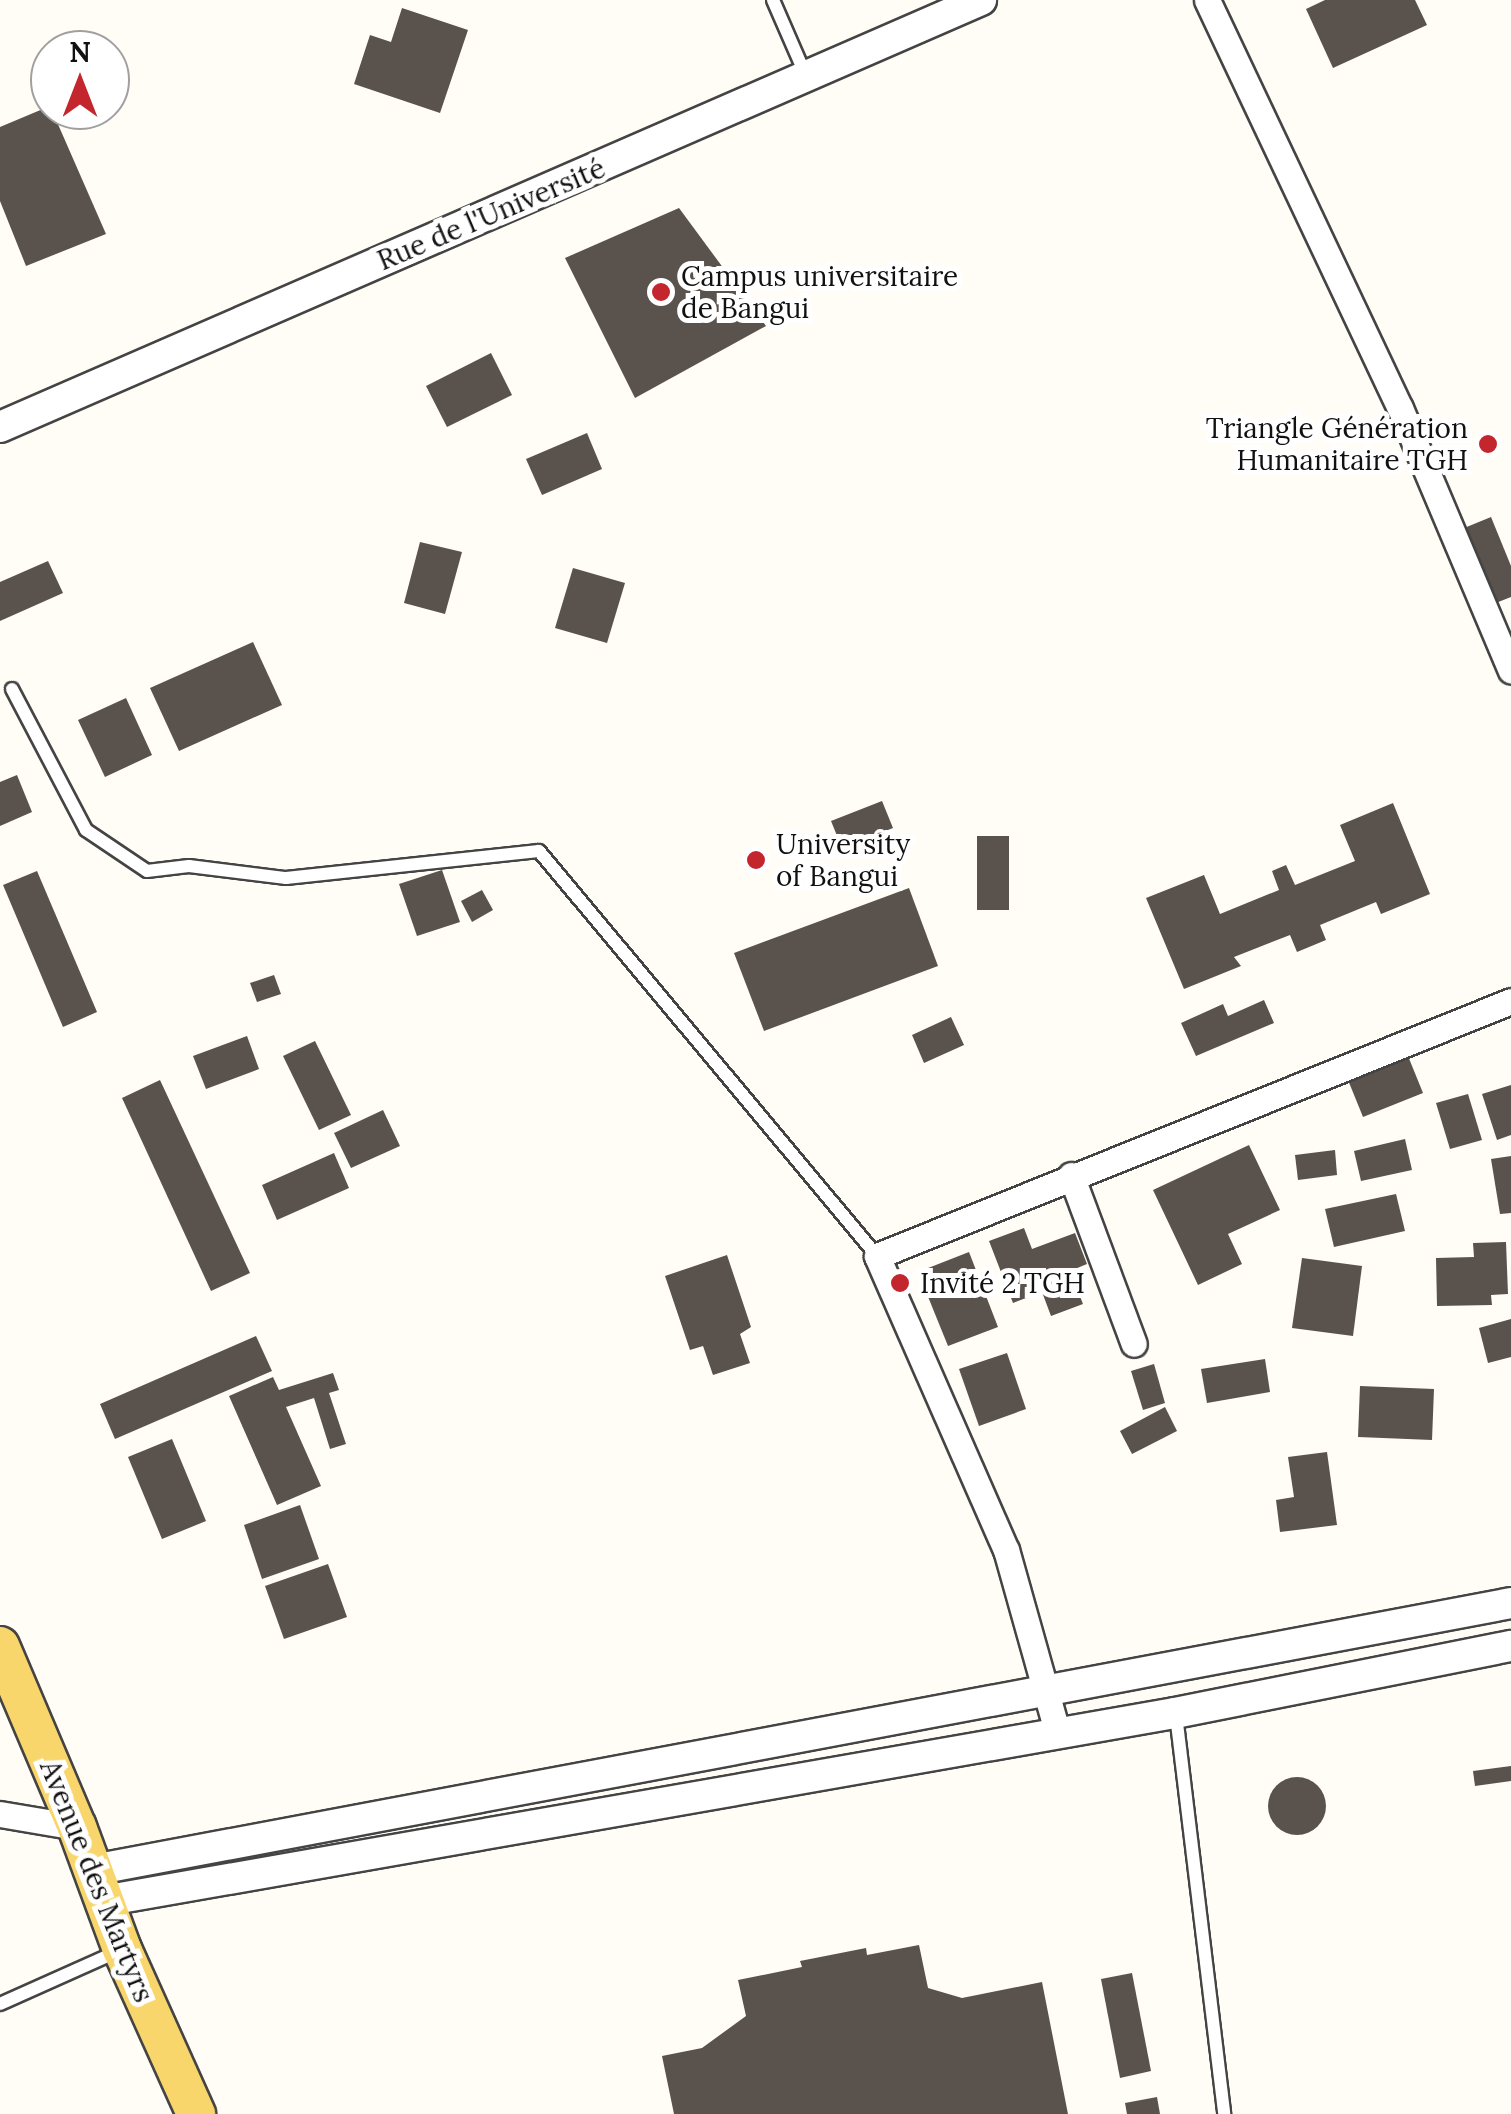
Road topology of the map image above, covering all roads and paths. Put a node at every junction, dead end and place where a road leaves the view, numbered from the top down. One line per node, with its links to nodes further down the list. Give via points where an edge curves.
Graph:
1 (773, 0): 4 (lane)
2 (981, 0): 4 (street, Rue de l'Université)
3 (1208, 0): 6 (street, via 1400,408)
4 (807, 77): 5 (street, Rue de l'Université)
5 (0, 427)
6 (1511, 671)
7 (12, 689): 10 (lane, via 86,830 147,871 190,866 286,878 539,851)
8 (1511, 1001): 9 (street)
9 (1071, 1175): 10 (street); 11 (street)
10 (877, 1256): 15 (street, via 1006,1550)
11 (1134, 1344)
12 (1511, 1603): 15 (street)
13 (0, 1646): 19 (main road, Avenue des Martyrs)
14 (1511, 1646): 16 (street)
15 (1046, 1689): 17 (street); 20 (street)
16 (1176, 1713): 17 (street); 24 (lane)
17 (1057, 1730): 20 (street)
18 (0, 1814): 19 (street)
19 (77, 1827): 20 (main road, Avenue des Martyrs)
20 (98, 1886): 21 (main road, Avenue des Martyrs)
21 (122, 1949): 22 (lane); 23 (main road, Avenue des Martyrs)
22 (0, 2004)
23 (196, 2114)
24 (1224, 2114)

